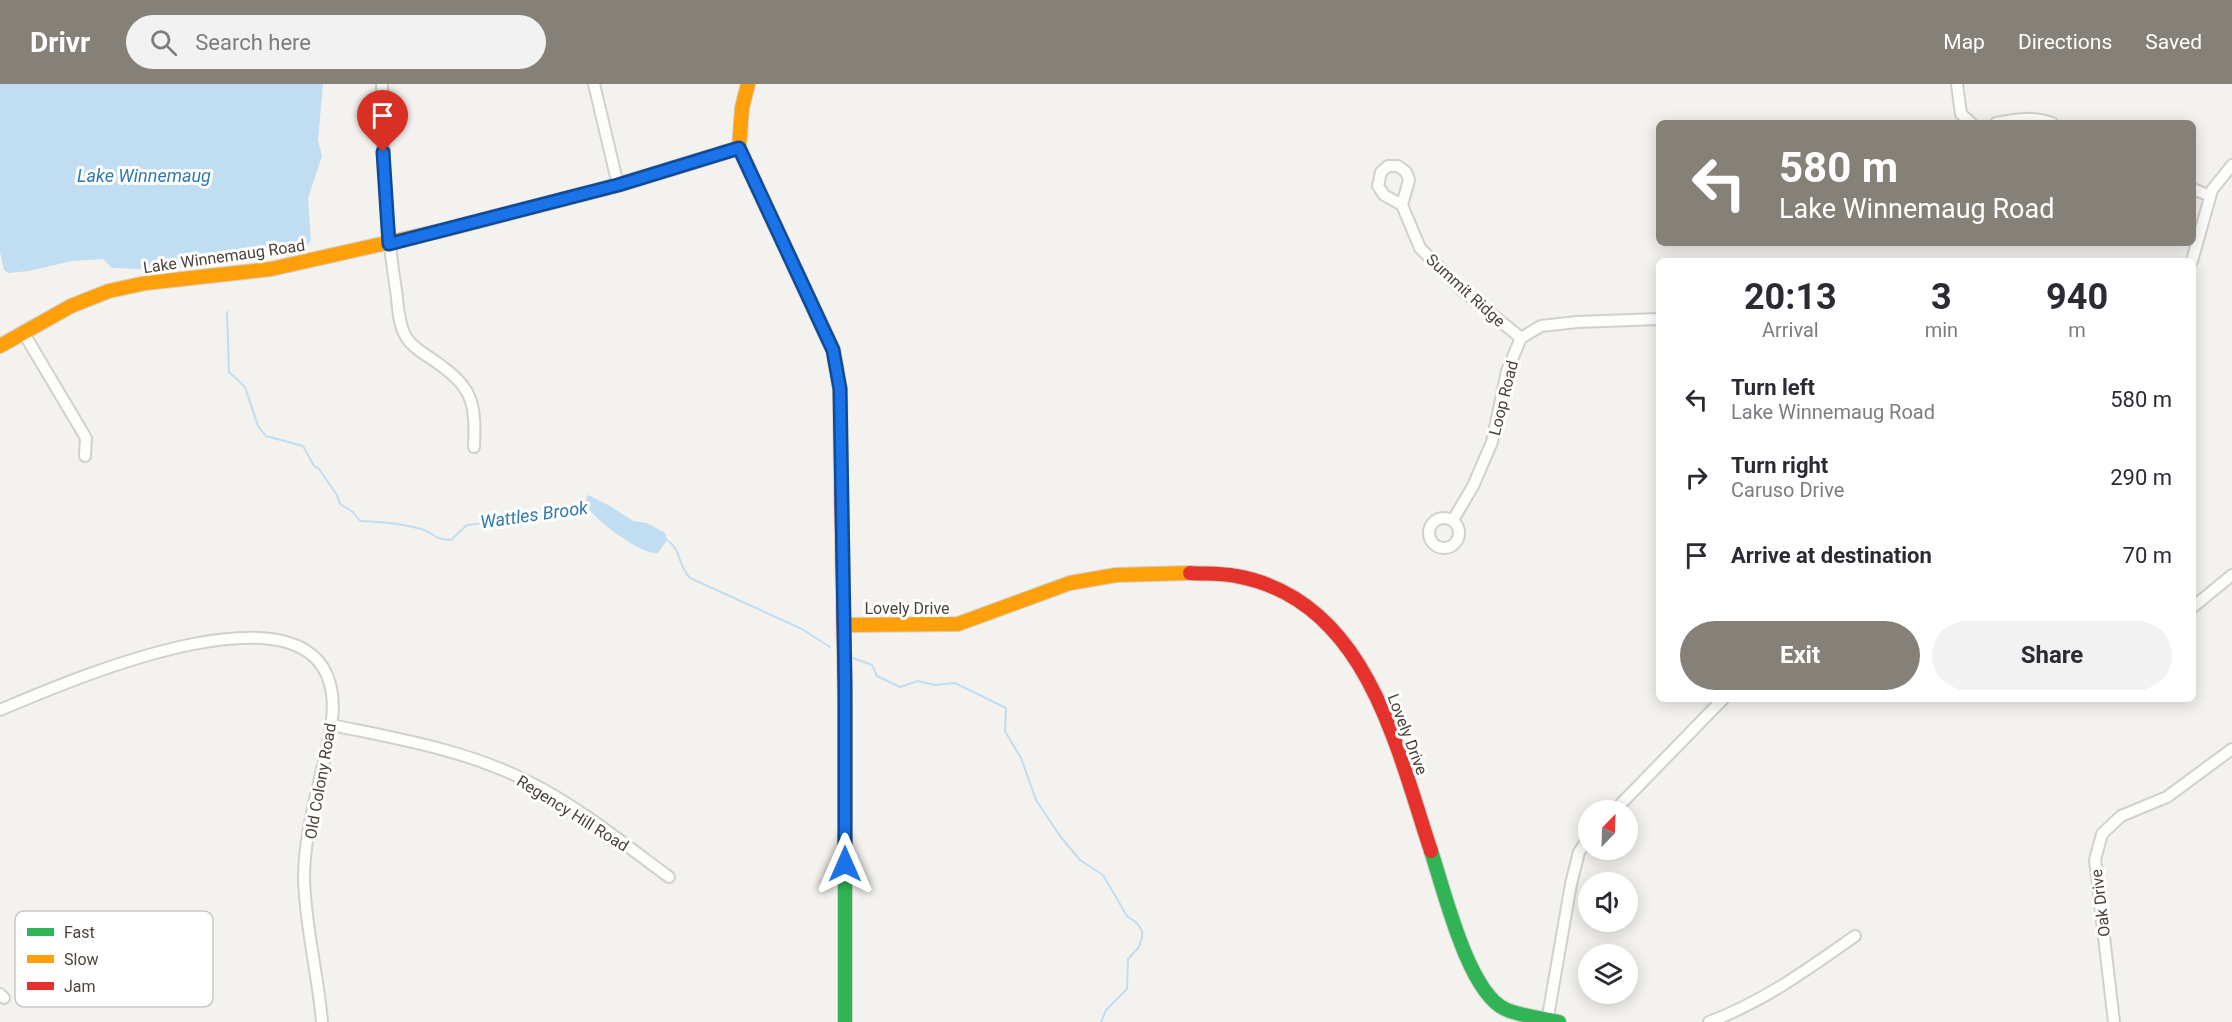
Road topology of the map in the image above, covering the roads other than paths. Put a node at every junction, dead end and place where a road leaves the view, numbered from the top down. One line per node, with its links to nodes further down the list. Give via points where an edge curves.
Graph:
1 (382, 84): 14 (street)
2 (594, 84): 10 (street)
3 (748, 84): 8 (street)
4 (1957, 84): 5 (street, via 1961,114)
5 (1968, 120)
6 (2012, 120): 7 (street)
7 (2044, 120)
8 (739, 148): 10 (street, Lake Winnemaug Road); 25 (street, via 833,350 840,389)
9 (2232, 165): 12 (street)
10 (618, 185): 14 (street, Lake Winnemaug Road)
11 (2196, 190): 12 (street)
12 (2210, 196): 15 (street)
13 (1402, 205): 18 (street, Summit Ridge, via 1420,248 1462,290)
14 (389, 244): 17 (street, Lake Winnemaug Road, via 271,269 109,291); 20 (street, via 405,335 466,388 475,417)
15 (2193, 258)
16 (1656, 319): 18 (street, Loop Road, via 1541,326)
17 (23, 332): 19 (street, Lake Winnemaug Road); 21 (street, via 86,438)
18 (1521, 338): 22 (street, Loop Road, via 1506,371 1492,442)
19 (0, 346)
20 (474, 447)
21 (85, 456)
22 (1453, 520)
23 (2232, 575): 24 (street)
24 (2196, 605)
25 (844, 625): 34 (street, Lovely Drive, via 958,624 1070,583 1116,575 1168,572 1236,576 1282,591 1319,616 1351,650 1384,709 1470,967 1485,993 1504,1009); 36 (street)
26 (1720, 702): 30 (street)
27 (0, 710): 28 (street, Old Colony Road, via 130,659 192,644 250,636 290,642 315,658 332,694)
28 (332, 725): 32 (street, Regency Hill Road, via 432,746 530,782); 35 (street, Old Colony Road, via 310,824 304,876)
29 (2232, 749): 38 (street, Oak Drive, via 2167,797 2121,816 2102,834 2095,860)
30 (1625, 800)
31 (1578, 856): 34 (street)
32 (669, 877)
33 (1855, 936): 37 (street, via 1774,992 1741,1011)
34 (1551, 1021)
35 (322, 1022)
36 (845, 1022)
37 (1709, 1022)
38 (2114, 1022)

